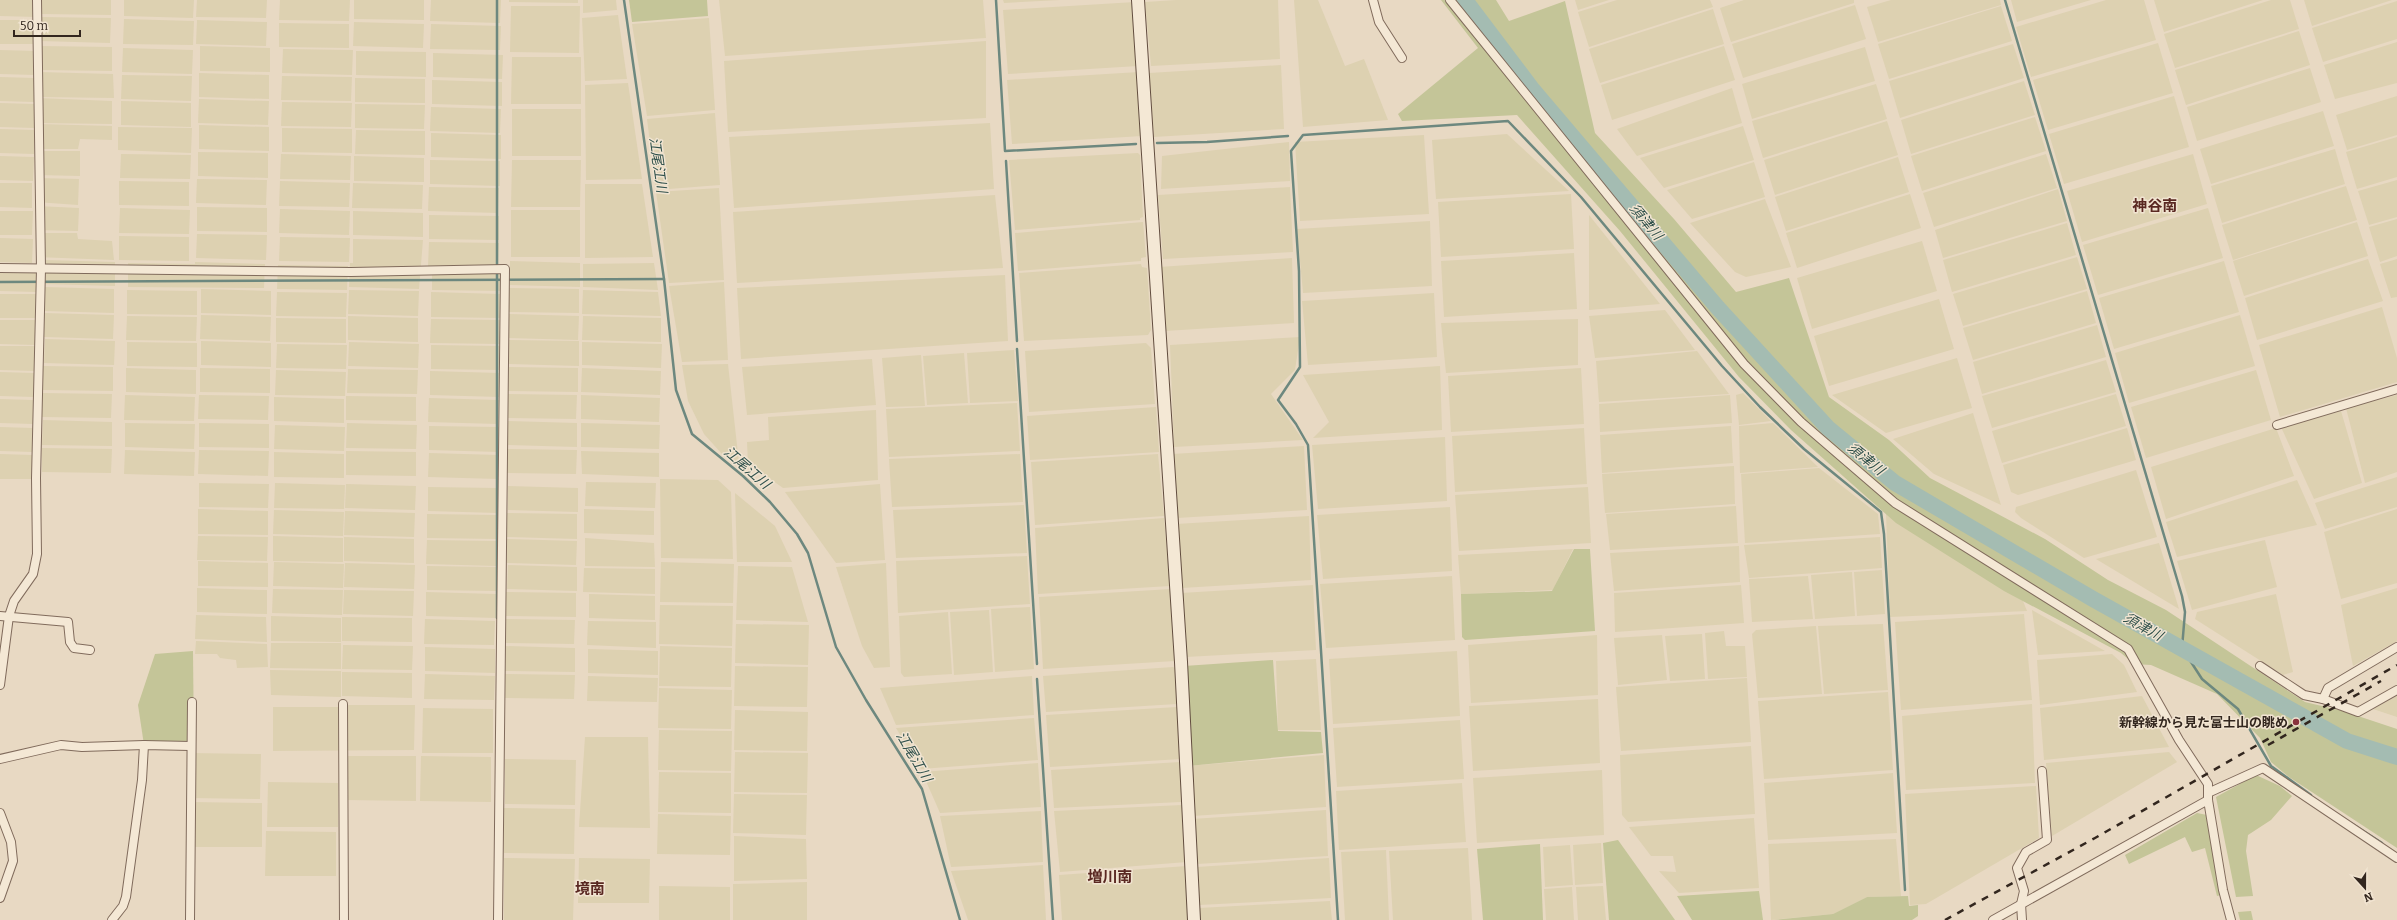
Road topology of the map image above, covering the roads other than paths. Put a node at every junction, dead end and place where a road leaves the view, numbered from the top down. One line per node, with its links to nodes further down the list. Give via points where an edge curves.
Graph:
1 (37, 0): 7 (street)
2 (1138, 0): 33 (street)
3 (1373, 0): 5 (street, via 1379,22)
4 (1450, 0): 24 (street, via 1744,364 1801,422 1895,503 2128,649 2179,740 2208,784)
5 (1402, 58)
6 (0, 268): 7 (street)
7 (41, 269): 11 (street, via 36,478 37,554 33,574 14,601); 32 (street, via 351,272 505,269)
8 (2397, 389): 9 (street)
9 (2277, 424)
10 (0, 616): 11 (street)
11 (9, 616): 13 (street, via 68,622 70,642 74,648); 15 (street)
12 (2397, 647): 17 (street, via 2328,688)
13 (90, 650)
14 (2260, 666): 17 (street, via 2304,695)
15 (0, 685)
16 (2397, 690): 17 (street, via 2358,712)
17 (2323, 699)
18 (192, 702): 21 (street)
19 (343, 704): 31 (street)
20 (144, 745): 21 (street); 22 (street, via 61,745); 29 (street, via 142,787 126,897 123,906)
21 (190, 746): 30 (street)
22 (0, 759)
23 (2042, 771): 28 (street, via 2047,840 2026,852 2017,868 2024,891)
24 (2209, 796): 26 (street, via 2263,768); 28 (street); 36 (street)
25 (0, 813): 27 (street, via 11,842 13,861)
26 (2397, 858)
27 (0, 898)
28 (2021, 904): 34 (street); 35 (street)
29 (112, 920)
30 (190, 920)
31 (344, 920)
32 (498, 920)
33 (1194, 920)
34 (1994, 920)
35 (2022, 920)
36 (2231, 920)

